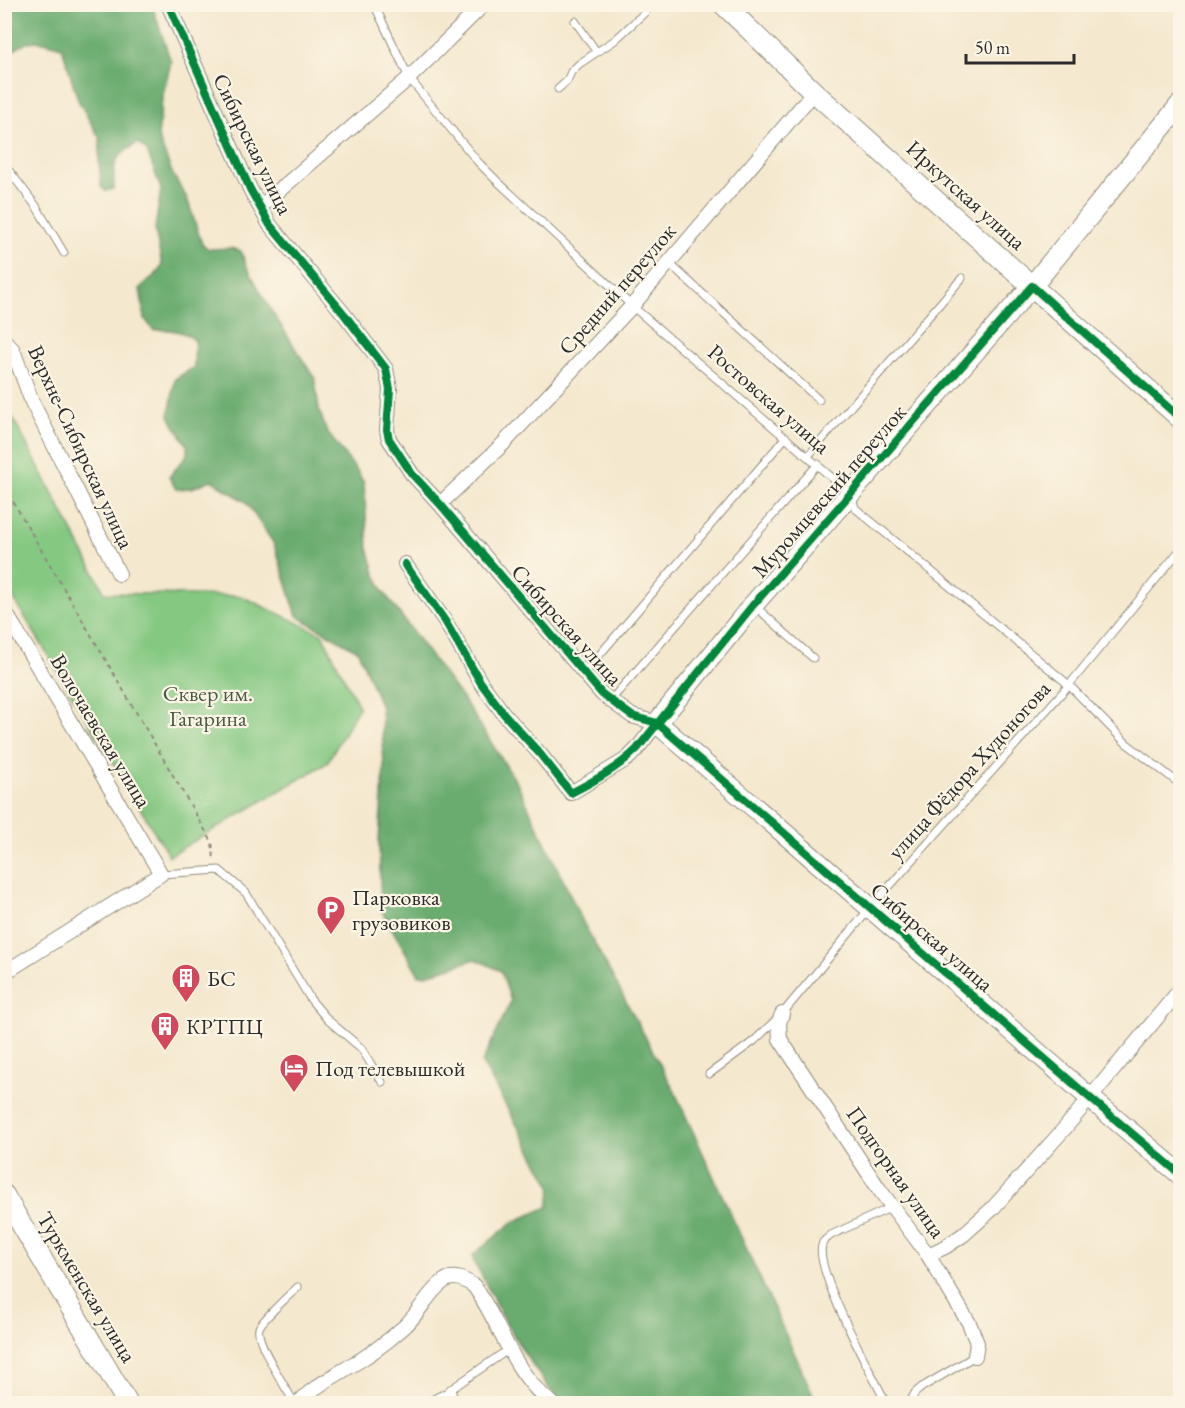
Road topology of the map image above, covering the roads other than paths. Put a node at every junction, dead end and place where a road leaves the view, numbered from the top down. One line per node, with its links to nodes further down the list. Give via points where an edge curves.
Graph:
1 (168, 4): 13 (street, Сибирская улица)
2 (374, 4): 8 (lane, Ростовская улица)
3 (484, 4): 8 (street)
4 (654, 4): 7 (lane, via 622,35)
5 (723, 4): 10 (street, Иркутская улица)
6 (575, 21): 7 (lane)
7 (596, 51): 9 (lane, via 576,66)
8 (409, 78): 13 (street); 18 (lane, Ростовская улица, via 486,170)
9 (558, 90)
10 (814, 92): 15 (street, Средний переулок); 17 (street, Иркутская улица)
11 (1180, 105): 17 (street, Муромцевский переулок)
12 (4, 168): 14 (lane, via 36,206)
13 (260, 207): 26 (street, Сибирская улица, via 386,369 390,388 389,439 412,474)
14 (64, 254)
15 (669, 263): 18 (street, Средний переулок); 20 (lane)
16 (962, 278): 23 (lane)
17 (1032, 286): 21 (street, Иркутская улица); 25 (street, Муромцевский переулок)
18 (633, 306): 22 (lane, Ростовская улица); 26 (street, Средний переулок, via 503,444)
19 (4, 340): 29 (street, Верхне-Сибирская улица, via 13,350 32,402)
20 (819, 400)
21 (1180, 418)
22 (786, 437): 23 (lane, Ростовская улица); 33 (lane)
23 (808, 456): 24 (lane, Ростовская улица)
24 (818, 464): 25 (lane, Ростовская улица); 35 (lane)
25 (851, 494): 30 (street, Муромцевский переулок); 34 (lane, Ростовская улица, via 855,508)
26 (440, 504): 33 (street, Сибирская улица)
27 (1180, 549): 34 (lane, улица Фёдора Худоногова)
28 (405, 564): 36 (street, via 445,621 481,683 571,793 627,759)
29 (118, 574)
30 (753, 605): 32 (lane); 36 (street, Муромцевский переулок)
31 (4, 610): 38 (street, Волочаевская улица)
32 (813, 658)
33 (584, 673): 35 (street, Сибирская улица)
34 (1069, 685): 37 (lane, Ростовская улица, via 1126,743); 39 (lane, улица Фёдора Худоногова)
35 (610, 701): 36 (street, Сибирская улица, via 632,716)
36 (657, 723): 39 (street, Сибирская улица)
37 (1180, 784)
38 (161, 874): 40 (street); 44 (lane, via 216,870 246,892 311,1000 361,1048)
39 (871, 907): 42 (lane, улица Фёдора Худоногова); 45 (street, Сибирская улица)
40 (4, 973)
41 (1180, 990): 45 (street)
42 (782, 1014): 43 (lane, улица Фёдора Худоногова, via 754,1041); 48 (street, Подгорная улица, via 780,1039)
43 (709, 1074)
44 (382, 1082)
45 (1090, 1098): 46 (street, Сибирская улица); 49 (street, via 992,1209 963,1235)
46 (1180, 1174)
47 (4, 1195): 55 (street, Туркменская улица)
48 (892, 1207): 49 (street, Подгорная улица); 54 (lane, via 831,1235 823,1242 822,1251 828,1283)
49 (928, 1255): 52 (street, Подгорная улица, via 969,1323 977,1342)
50 (298, 1287): 56 (lane, via 262,1323 259,1333)
51 (509, 1349): 53 (lane); 56 (street, via 474,1286 451,1278 428,1297 405,1326); 59 (street, via 529,1382)
52 (975, 1356): 60 (lane, via 922,1387)
53 (450, 1389): 57 (lane); 58 (lane)
54 (885, 1401)
55 (128, 1404)
56 (296, 1404)
57 (424, 1404)
58 (457, 1404)
59 (553, 1404)
60 (909, 1404)

